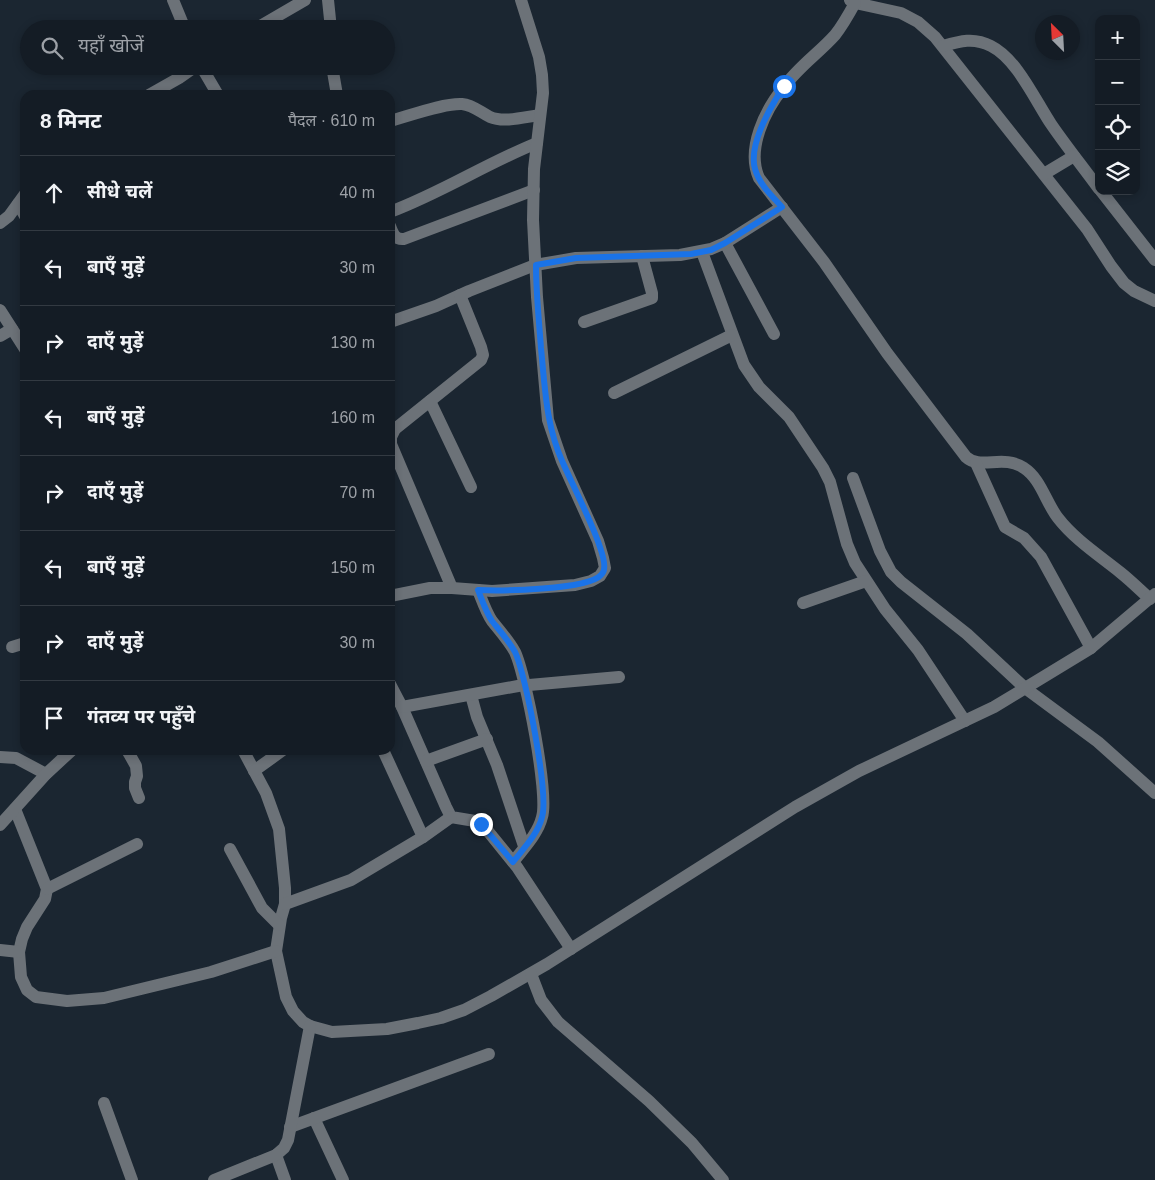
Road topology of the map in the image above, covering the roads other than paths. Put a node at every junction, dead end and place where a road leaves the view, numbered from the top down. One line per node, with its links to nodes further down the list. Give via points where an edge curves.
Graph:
1 (173, 0): 6 (street)
2 (305, 0): 7 (street)
3 (328, 0): 8 (street)
4 (521, 0): 16 (street, via 541,66 543,93)
5 (852, 1): 9 (street, via 901,13 918,22); 25 (street, via 834,36 784,86 759,134 755,170)
6 (181, 20)
7 (271, 20)
8 (329, 20)
9 (943, 46): 19 (street, via 970,40 982,42 1004,55); 20 (street)
10 (183, 75): 13 (street)
11 (206, 75): 14 (street)
12 (334, 75): 15 (street)
13 (161, 90)
14 (215, 90)
15 (336, 90)
16 (540, 115): 17 (street, via 500,120 461,104); 18 (street)
17 (395, 120)
18 (537, 143): 22 (street); 26 (street)
19 (1074, 156): 20 (street); 21 (street)
20 (1044, 174): 35 (street, via 1124,283)
21 (1095, 183)
22 (534, 190): 28 (street, via 404,239); 33 (street)
23 (1104, 195): 32 (street)
24 (20, 202): 27 (street)
25 (782, 207): 29 (street); 48 (street, via 887,353 966,457)
26 (395, 210)
27 (0, 223)
28 (395, 237)
29 (725, 243): 30 (street); 40 (street)
30 (702, 252): 31 (street); 41 (street)
31 (642, 256): 33 (street, via 576,258); 38 (street, via 652,298)
32 (1155, 260)
33 (536, 265): 34 (street); 53 (street, via 548,420 562,461 598,541 605,568 600,576 575,585)
34 (460, 295): 37 (street); 45 (street, via 481,360)
35 (1155, 301)
36 (0, 310): 39 (street)
37 (395, 320)
38 (584, 322)
39 (12, 329): 42 (street); 43 (street)
40 (774, 334)
41 (732, 335): 44 (street); 51 (street, via 753,380 789,417 823,468 834,494 847,544)
42 (0, 336)
43 (20, 341)
44 (614, 394)
45 (430, 402): 46 (street); 50 (street)
46 (395, 422)
47 (395, 451): 52 (street)
48 (976, 463): 55 (street, via 1002,461 1022,466 1034,477 1058,518 1070,531); 59 (street, via 1005,527 1024,538 1040,557)
49 (853, 478): 62 (street, via 891,572 967,634)
50 (471, 486)
51 (866, 581): 56 (street); 66 (street)
52 (452, 588): 53 (street); 54 (street, via 430,588)
53 (478, 590): 61 (street, via 491,620 514,649)
54 (395, 595)
55 (1152, 597): 59 (street)
56 (803, 603)
57 (20, 645): 58 (street)
58 (12, 647)
59 (1091, 648): 62 (street)
60 (619, 677): 61 (street)
61 (526, 686): 64 (street); 84 (street, via 544,808 538,827)
62 (1025, 688): 66 (street); 77 (street, via 1098,742)
63 (395, 694): 65 (street)
64 (471, 695): 65 (street); 67 (street)
65 (402, 707): 74 (street)
66 (966, 721): 90 (street, via 859,771 795,807)
67 (487, 739): 74 (street); 84 (street)
68 (67, 755): 76 (street)
69 (130, 755): 78 (street, via 136,766 135,788)
70 (246, 755): 75 (street)
71 (276, 755): 75 (street)
72 (385, 755): 82 (street)
73 (0, 757): 76 (street, via 16,758)
74 (426, 761): 80 (street)
75 (254, 770): 88 (street, via 279,828)
76 (46, 774): 79 (street)
77 (1155, 793)
78 (139, 798)
79 (15, 809): 81 (street); 87 (street)
80 (451, 817): 82 (street); 86 (street, via 481,824)
81 (0, 825)
82 (423, 837): 88 (street, via 351,880)
83 (137, 844): 87 (street)
84 (524, 846): 86 (street)
85 (230, 850): 89 (street, via 262,908)
86 (513, 862): 90 (street)
87 (47, 889): 93 (street, via 45,899 22,938)
88 (284, 904): 89 (street)
89 (279, 925): 92 (street)
90 (571, 949): 94 (street)
91 (0, 950): 93 (street)
92 (276, 951): 93 (street, via 211,972 130,992 67,1001 36,997 27,990 21,977); 95 (street, via 286,997 293,1011)
93 (19, 952)
94 (531, 974): 95 (street, via 464,1010 440,1018 355,1032 332,1032); 105 (street, via 541,1000 558,1022 655,1106)
95 (310, 1026): 99 (street)
96 (489, 1054): 98 (street)
97 (104, 1103): 101 (street)
98 (314, 1118): 99 (street); 104 (street)
99 (290, 1127): 100 (street, via 284,1148)
100 (276, 1155): 102 (street); 103 (street)
101 (132, 1180)
102 (214, 1180)
103 (285, 1180)
104 (343, 1180)
105 (723, 1180)

